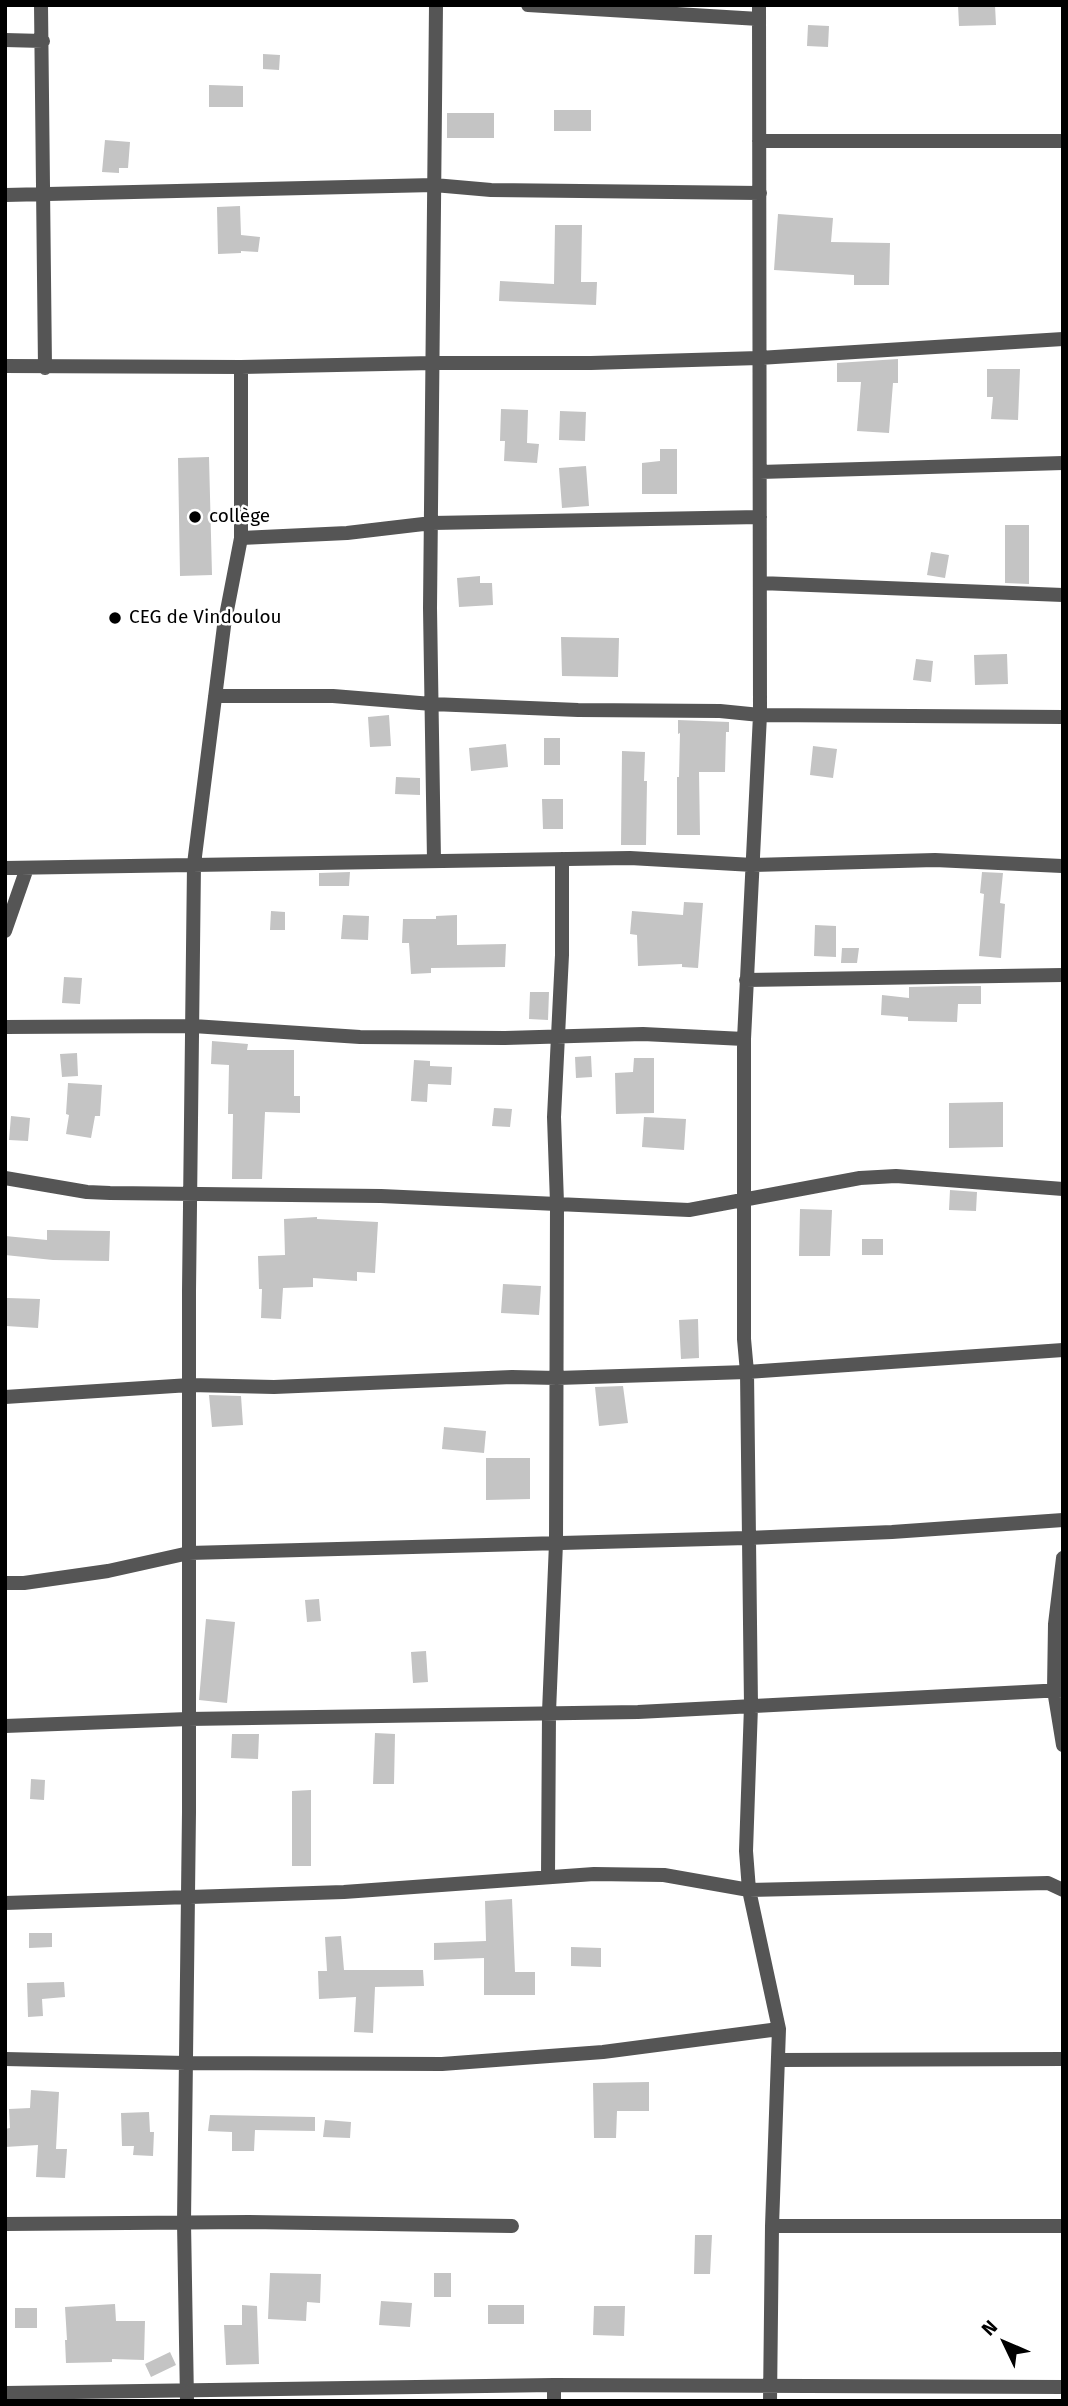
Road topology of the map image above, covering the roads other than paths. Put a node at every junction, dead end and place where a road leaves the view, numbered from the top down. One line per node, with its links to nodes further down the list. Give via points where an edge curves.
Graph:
1 (41, 5): 6 (street)
2 (436, 5): 9 (street)
3 (528, 5): 4 (street)
4 (759, 12): 7 (street)
5 (5, 40): 6 (street)
6 (43, 41): 12 (street)
7 (759, 141): 8 (street); 10 (street)
8 (1063, 141)
9 (434, 185): 10 (street, via 491,190); 12 (street); 15 (street)
10 (760, 193): 14 (street)
11 (5, 195): 12 (street)
12 (44, 195): 18 (street)
13 (1063, 339): 14 (street)
14 (760, 358): 15 (street); 20 (street)
15 (433, 363): 17 (street); 22 (street)
16 (5, 366): 18 (street)
17 (241, 367): 18 (street); 23 (street)
18 (46, 368)
19 (1063, 463): 20 (street)
20 (760, 472): 21 (street)
21 (760, 517): 22 (street); 24 (street)
22 (432, 523): 23 (street); 27 (street)
23 (241, 538): 26 (street)
24 (760, 583): 25 (street); 28 (street)
25 (1063, 595)
26 (215, 696): 27 (street, via 333,696); 33 (street)
27 (432, 704): 28 (street); 32 (street)
28 (760, 715): 29 (street); 34 (street)
29 (1063, 717)
30 (1063, 858): 35 (street)
31 (562, 859): 32 (street); 34 (street); 44 (street)
32 (434, 861): 33 (street)
33 (194, 864): 37 (street); 42 (street)
34 (753, 865): 35 (street, via 935,860); 41 (street)
35 (1062, 866): 38 (street)
36 (5, 868): 37 (street)
37 (27, 868): 39 (street)
38 (1063, 878)
39 (5, 931)
40 (1063, 975): 41 (street)
41 (746, 980): 45 (street)
42 (193, 1026): 43 (street); 44 (street, via 360,1037); 48 (street)
43 (5, 1027)
44 (557, 1037): 45 (street, via 643,1034); 50 (street)
45 (744, 1039): 49 (street)
46 (5, 1178): 48 (street, via 87,1192)
47 (1063, 1189): 49 (street, via 896,1176 860,1178)
48 (191, 1193): 50 (street); 54 (street)
49 (746, 1200): 50 (street, via 689,1210); 52 (street)
50 (557, 1202): 53 (street)
51 (1063, 1350): 52 (street)
52 (747, 1372): 53 (street); 57 (street)
53 (557, 1378): 54 (street, via 274,1387); 58 (street)
54 (190, 1385): 55 (street); 59 (street)
55 (5, 1397)
56 (1063, 1520): 57 (street)
57 (747, 1538): 58 (street); 63 (street)
58 (556, 1543): 59 (street); 64 (street)
59 (189, 1553): 61 (street, via 108,1571); 65 (street)
60 (1063, 1558): 62 (street, via 1055,1624)
61 (5, 1583)
62 (1058, 1690): 63 (street); 67 (street)
63 (751, 1706): 64 (street); 69 (street)
64 (549, 1712): 65 (street); 68 (street)
65 (188, 1719): 66 (street); 71 (street)
66 (5, 1726)
67 (1063, 1745)
68 (548, 1876): 69 (street, via 664,1875); 71 (street, via 344,1892)
69 (749, 1890): 70 (street, via 1048,1883); 73 (street)
70 (1063, 1891)
71 (187, 1895): 72 (street); 77 (street)
72 (5, 1903)
73 (779, 2029): 76 (street); 77 (street, via 603,2052 442,2064)
74 (5, 2059): 77 (street)
75 (1063, 2059): 76 (street)
76 (779, 2060): 81 (street)
77 (186, 2063): 78 (street)
78 (184, 2222): 79 (street); 80 (street); 87 (street)
79 (5, 2224)
80 (512, 2226)
81 (772, 2226): 82 (street); 84 (street)
82 (1063, 2226)
83 (554, 2385): 84 (street); 87 (street); 88 (street)
84 (770, 2385): 85 (street); 89 (street)
85 (1063, 2387)
86 (5, 2393): 87 (street)
87 (187, 2395)
88 (554, 2401)
89 (770, 2401)

